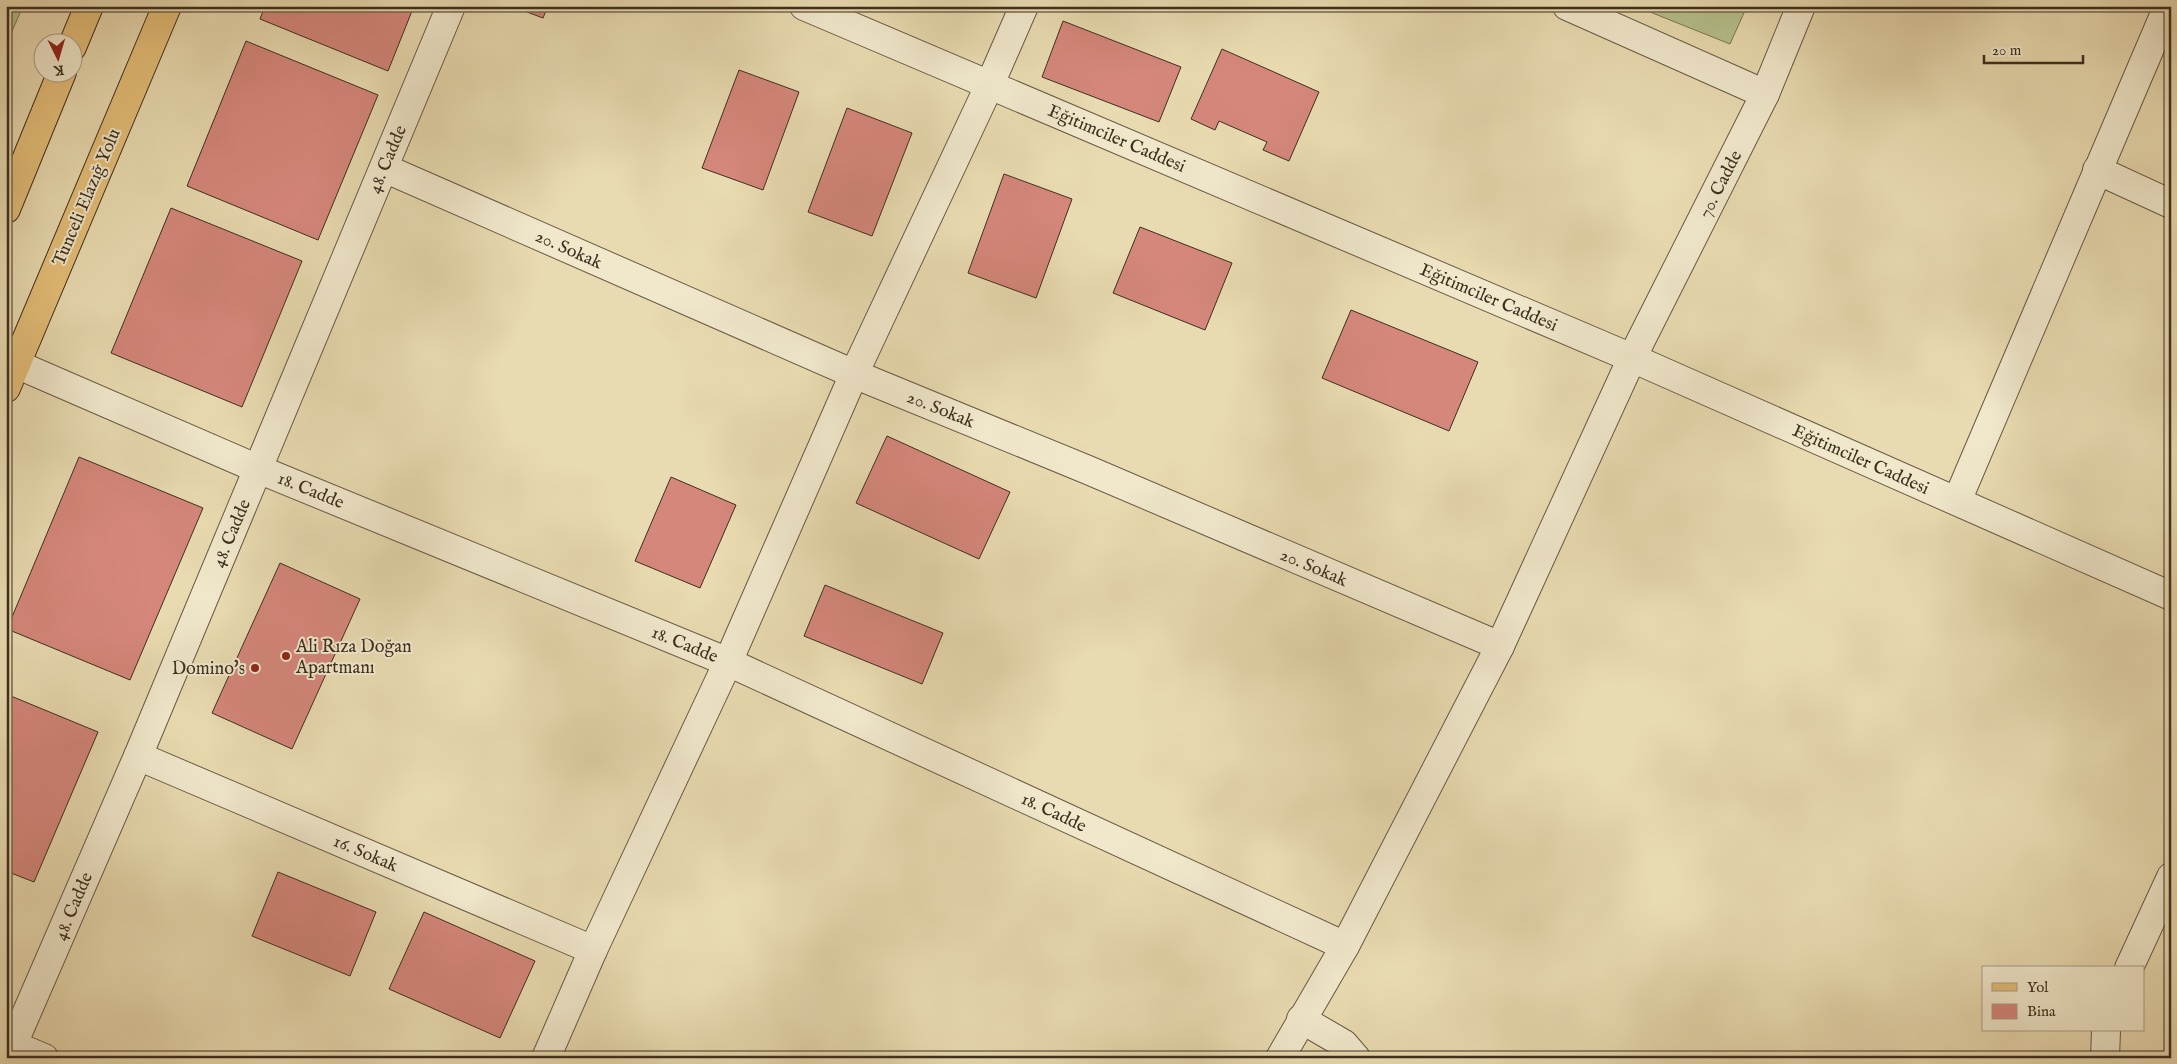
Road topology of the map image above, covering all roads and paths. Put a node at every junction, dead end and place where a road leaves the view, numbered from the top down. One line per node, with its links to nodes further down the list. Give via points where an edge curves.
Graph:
1 (89, 6): 9 (main road)
2 (167, 6): 19 (main road, Tunceli Elazığ Yolu)
3 (451, 6): 13 (street, 48. Cadde)
4 (804, 6): 11 (street, Eğitimciler Caddesi)
5 (1024, 6): 11 (street)
6 (1567, 6): 12 (street)
7 (1800, 6): 12 (street, 70. Cadde)
8 (2168, 6): 14 (street)
9 (78, 32)
10 (58, 82): 16 (main road)
11 (990, 84): 17 (street, Eğitimciler Caddesi); 18 (street)
12 (1765, 94): 17 (street, 70. Cadde)
13 (384, 168): 18 (street, 20. Sokak); 20 (street, 48. Cadde)
14 (2097, 170): 15 (street); 21 (street)
15 (2171, 204)
16 (6, 209)
17 (1632, 358): 21 (street, Eğitimciler Caddesi); 23 (street, 70. Cadde)
18 (854, 374): 23 (street, 20. Sokak); 24 (street)
19 (11, 376): 20 (street, 18. Cadde)
20 (258, 469): 24 (street, 18. Cadde); 25 (street, 48. Cadde)
21 (1956, 501): 22 (street, Eğitimciler Caddesi)
22 (2171, 596)
23 (1500, 646): 27 (street, 70. Cadde)
24 (728, 662): 27 (street, 18. Cadde); 28 (street)
25 (138, 756): 28 (street, 16. Sokak); 32 (street, 48. Cadde)
26 (2171, 877): 29 (street)
27 (1345, 946): 30 (street, 70. Cadde)
28 (594, 950): 34 (street)
29 (2130, 966)
30 (1301, 1019): 35 (street, 70. Cadde); 36 (street, via 1344,1044)
31 (2106, 1032): 37 (street)
32 (9, 1048): 33 (street)
33 (44, 1058)
34 (546, 1058)
35 (1280, 1058)
36 (1356, 1058)
37 (2105, 1058)

